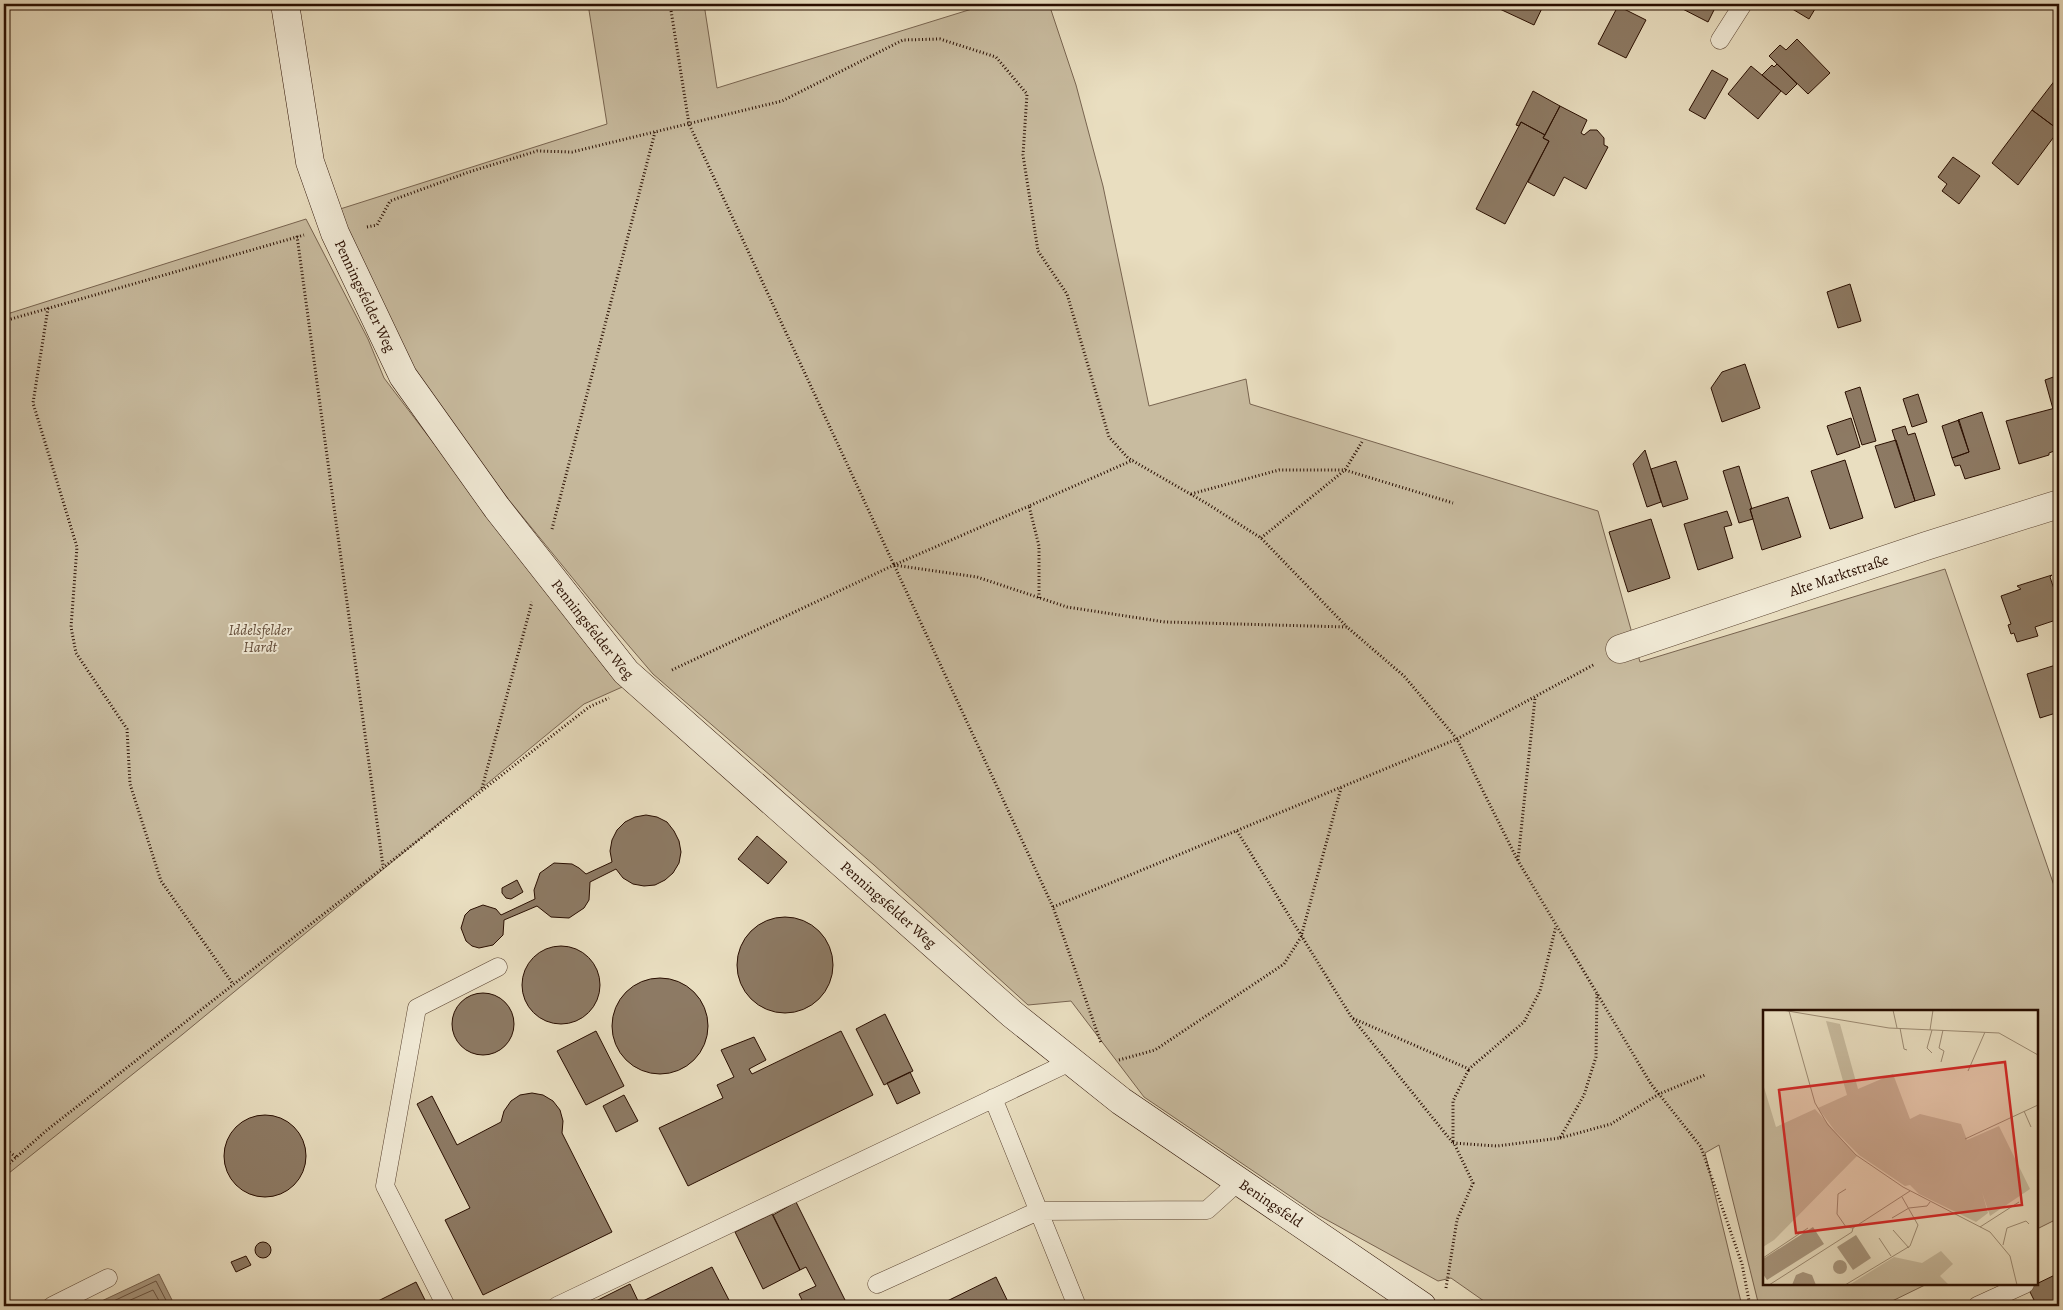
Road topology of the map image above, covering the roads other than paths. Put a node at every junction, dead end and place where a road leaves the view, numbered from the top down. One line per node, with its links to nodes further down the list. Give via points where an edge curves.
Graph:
1 (285, 4): 7 (street, Penningsfelder Weg, via 310,162 335,233 403,376 497,508 626,672 1012,1014)
2 (1743, 4): 3 (lane)
3 (1720, 40)
4 (2059, 504): 5 (street, Alte Marktstraße)
5 (1620, 649)
6 (498, 967): 17 (lane, via 417,1008 385,1186)
7 (1072, 1061): 8 (lane); 9 (street, Penningsfelder Weg)
8 (993, 1098): 11 (lane); 18 (lane)
9 (1121, 1101): 10 (street, Beningsfeld)
10 (1239, 1181): 11 (lane, via 1207,1210); 15 (street, Beningsfeld)
11 (1038, 1211): 13 (lane); 19 (lane)
12 (108, 1278): 16 (lane)
13 (877, 1284)
14 (2023, 1285): 20 (lane)
15 (1433, 1299)
16 (52, 1306)
17 (446, 1306)
18 (557, 1306)
19 (1076, 1306)
20 (1977, 1306)

